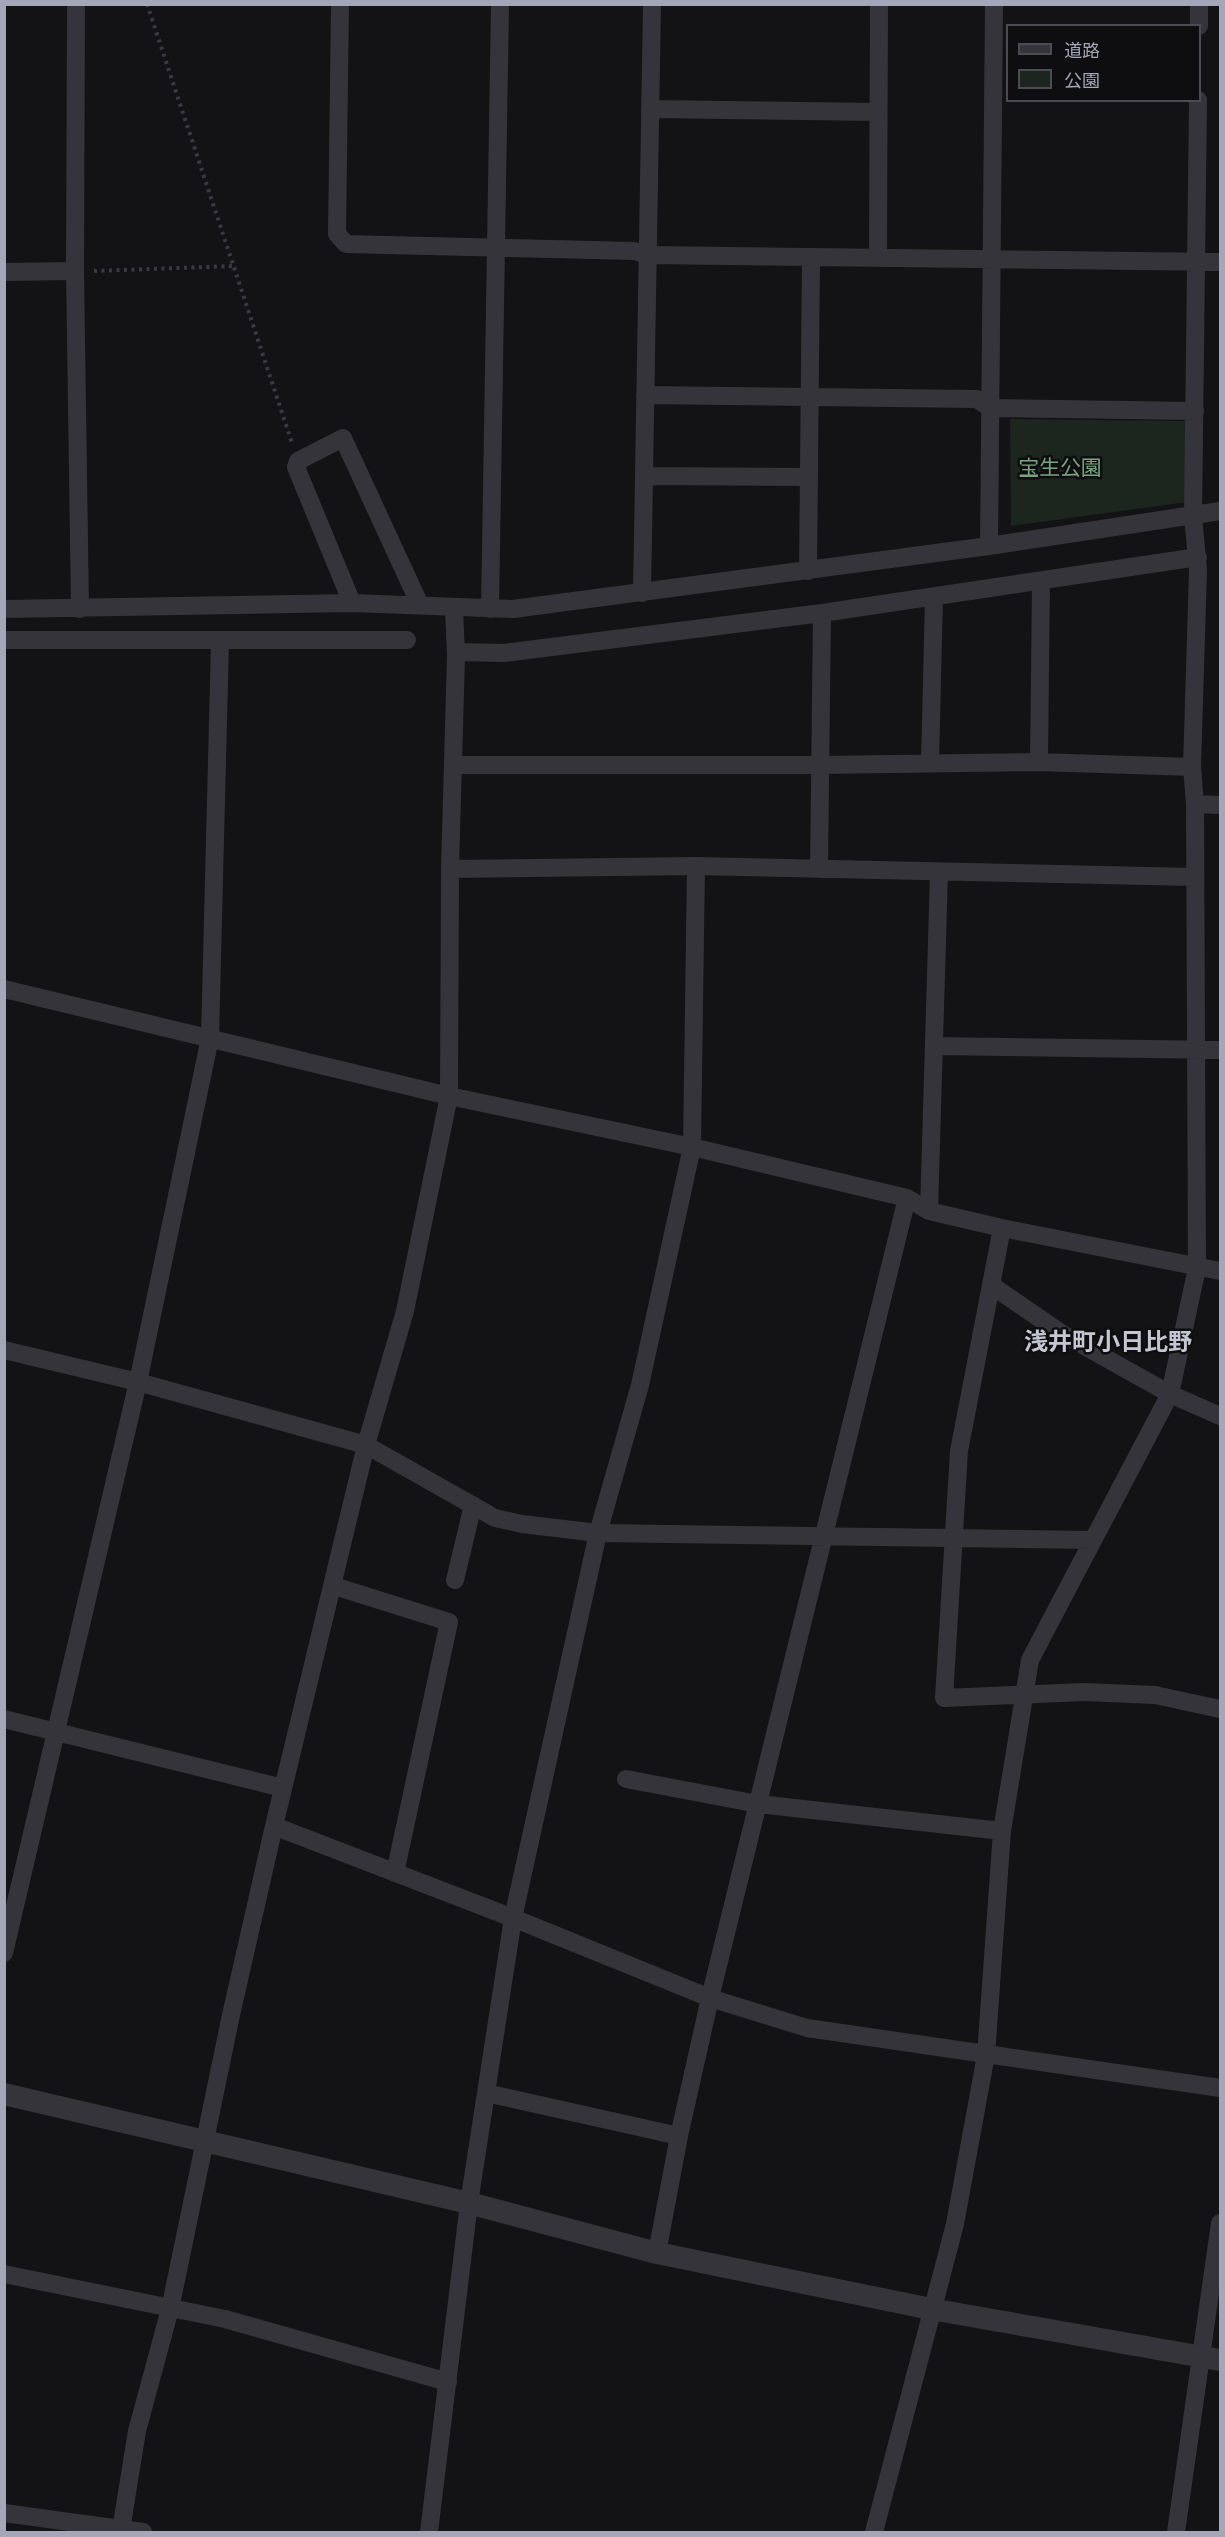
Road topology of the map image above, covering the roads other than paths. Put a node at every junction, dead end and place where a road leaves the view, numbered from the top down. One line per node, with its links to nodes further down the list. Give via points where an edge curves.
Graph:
1 (76, 4): 19 (street)
2 (340, 4): 12 (street, via 337,234 346,244)
3 (500, 4): 12 (street)
4 (652, 4): 10 (street)
5 (879, 4): 11 (street)
6 (994, 4): 16 (street)
7 (1199, 4): 8 (street)
8 (1199, 24)
9 (1198, 102): 17 (street)
10 (650, 109): 11 (street); 13 (street)
11 (878, 112): 15 (street)
12 (495, 248): 13 (street, via 634,251); 40 (street)
13 (647, 255): 14 (street); 21 (street)
14 (811, 257): 15 (street); 22 (street)
15 (878, 258): 16 (street)
16 (991, 260): 17 (street); 23 (street)
17 (1196, 261): 18 (street); 24 (street)
18 (1221, 262)
19 (75, 271): 20 (street); 39 (street)
20 (4, 272)
21 (645, 395): 22 (street); 25 (street)
22 (810, 397): 23 (street, via 977,399); 26 (street)
23 (990, 408): 24 (street); 29 (street)
24 (1195, 411): 28 (street)
25 (644, 476): 26 (street); 33 (street)
26 (809, 477): 31 (street)
27 (1221, 511): 28 (street)
28 (1193, 516): 29 (street); 30 (street)
29 (989, 546): 31 (street)
30 (1198, 556): 32 (street); 50 (street)
31 (808, 571): 33 (street)
32 (1041, 581): 34 (street); 46 (street)
33 (642, 593): 40 (street)
34 (934, 597): 41 (street); 47 (street)
35 (352, 603): 36 (street); 36 (street, via 296,467 298,461 343,438); 39 (street)
36 (420, 605): 37 (street)
37 (453, 608): 40 (street); 45 (street)
38 (4, 609): 39 (street)
39 (80, 609)
40 (490, 609)
41 (822, 613): 45 (street, via 504,653); 49 (street)
42 (4, 640): 44 (street)
43 (407, 640): 44 (street)
44 (220, 641): 59 (street)
45 (456, 652): 48 (street)
46 (1039, 762): 47 (street); 50 (street)
47 (930, 764): 49 (street)
48 (455, 765): 49 (street); 54 (street)
49 (819, 765): 55 (street)
50 (1192, 767): 51 (street)
51 (1195, 804): 52 (street); 57 (street)
52 (1221, 805)
53 (696, 866): 54 (street); 55 (street); 64 (street)
54 (450, 869): 63 (street)
55 (819, 869): 56 (street)
56 (939, 873): 57 (street); 60 (street)
57 (1194, 877): 61 (street)
58 (4, 989): 59 (street)
59 (210, 1038): 63 (street); 72 (street)
60 (934, 1046): 61 (street); 66 (street)
61 (1194, 1050): 62 (street); 68 (street)
62 (1221, 1050)
63 (449, 1096): 64 (street); 75 (street, via 405,1311)
64 (692, 1147): 65 (street); 77 (street, via 640,1385)
65 (907, 1198): 66 (street); 78 (street)
66 (928, 1210): 67 (street)
67 (1002, 1228): 68 (street); 70 (street)
68 (1197, 1268): 69 (street); 73 (street)
69 (1221, 1271)
70 (991, 1285): 73 (street, via 1061,1333); 79 (street, via 960,1451)
71 (4, 1350): 72 (street)
72 (138, 1382): 75 (street); 86 (street)
73 (1170, 1394): 74 (street); 80 (street)
74 (1221, 1416)
75 (366, 1445): 76 (street); 82 (street)
76 (473, 1505): 77 (street, via 495,1518); 81 (street)
77 (598, 1533): 78 (street); 93 (street)
78 (825, 1535): 79 (street); 89 (street)
79 (953, 1537): 80 (street); 83 (street, via 944,1698)
80 (1092, 1540): 83 (street, via 1030,1660)
81 (455, 1580)
82 (333, 1586): 88 (street); 92 (street, via 449,1622)
83 (1024, 1695): 84 (street, via 1155,1695); 91 (street)
84 (1221, 1708)
85 (4, 1719): 86 (street)
86 (56, 1730): 88 (street); 94 (street)
87 (626, 1779): 89 (street)
88 (283, 1788): 90 (street)
89 (758, 1804): 91 (street); 95 (street)
90 (274, 1826): 92 (street); 101 (street)
91 (1002, 1831): 96 (street)
92 (395, 1873): 93 (street)
93 (513, 1918): 95 (street); 98 (street)
94 (4, 1953)
95 (710, 1998): 96 (street, via 807,2028); 100 (street)
96 (986, 2055): 97 (street); 107 (street, via 955,2224)
97 (1221, 2088)
98 (486, 2093): 100 (street); 102 (street)
99 (4, 2094): 101 (street)
100 (679, 2136): 104 (street)
101 (204, 2143): 102 (street); 106 (street)
102 (469, 2203): 104 (street); 109 (street)
103 (1221, 2223): 108 (street)
104 (657, 2253): 107 (street)
105 (4, 2274): 106 (street)
106 (170, 2308): 109 (street, via 225,2319); 111 (street, via 136,2430)
107 (931, 2309): 108 (street); 114 (street)
108 (1210, 2358): 115 (street)
109 (448, 2382): 113 (street)
110 (4, 2513): 111 (street)
111 (121, 2530): 112 (street)
112 (143, 2532)
113 (431, 2532)
114 (874, 2532)
115 (1176, 2532)

